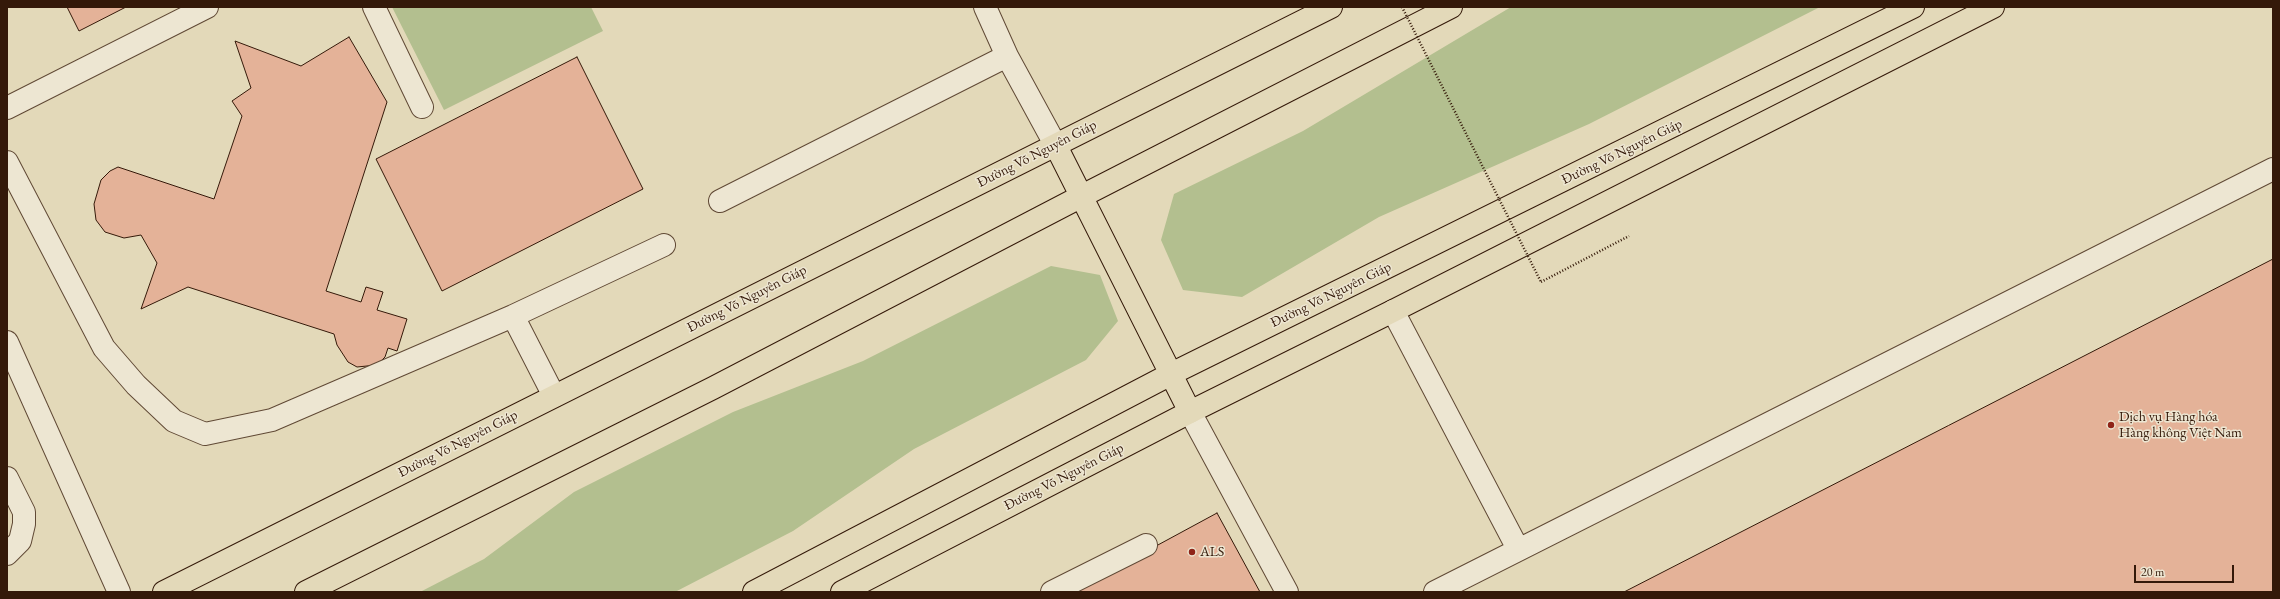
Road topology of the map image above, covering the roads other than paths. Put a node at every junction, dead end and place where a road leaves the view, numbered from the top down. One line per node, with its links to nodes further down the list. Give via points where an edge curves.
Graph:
1 (207, 7): 10 (street)
2 (374, 7): 9 (street)
3 (985, 7): 8 (street)
4 (1331, 7): 11 (main road, Đường Võ Nguyên Giáp)
5 (1451, 7): 14 (main road)
6 (1913, 7): 20 (main road, Đường Võ Nguyên Giáp)
7 (1993, 7): 17 (main road, Đường Võ Nguyên Giáp)
8 (1007, 56): 11 (street); 15 (street)
9 (422, 107)
10 (7, 108)
11 (1056, 146): 14 (main road); 21 (main road, Đường Võ Nguyên Giáp)
12 (7, 162): 18 (street, via 104,348 136,385 174,421 205,434 272,420)
13 (2273, 169): 25 (street)
14 (1080, 197): 20 (main road); 29 (main road, via 713,388)
15 (720, 201)
16 (664, 245): 18 (street)
17 (1393, 312): 22 (main road, Đường Võ Nguyên Giáp); 25 (street)
18 (513, 316): 21 (street)
19 (7, 342): 27 (street)
20 (1171, 374): 22 (main road); 30 (main road, Đường Võ Nguyên Giáp)
21 (554, 396): 28 (main road, Đường Võ Nguyên Giáp)
22 (1190, 412): 31 (main road, Đường Võ Nguyên Giáp); 33 (street)
23 (7, 478): 26 (street, via 24,512 24,524 20,541)
24 (1146, 545): 32 (street)
25 (1518, 549): 34 (street)
26 (7, 554)
27 (119, 592)
28 (164, 592)
29 (306, 592)
30 (754, 592)
31 (842, 592)
32 (1052, 592)
33 (1287, 592)
34 (1435, 592)

